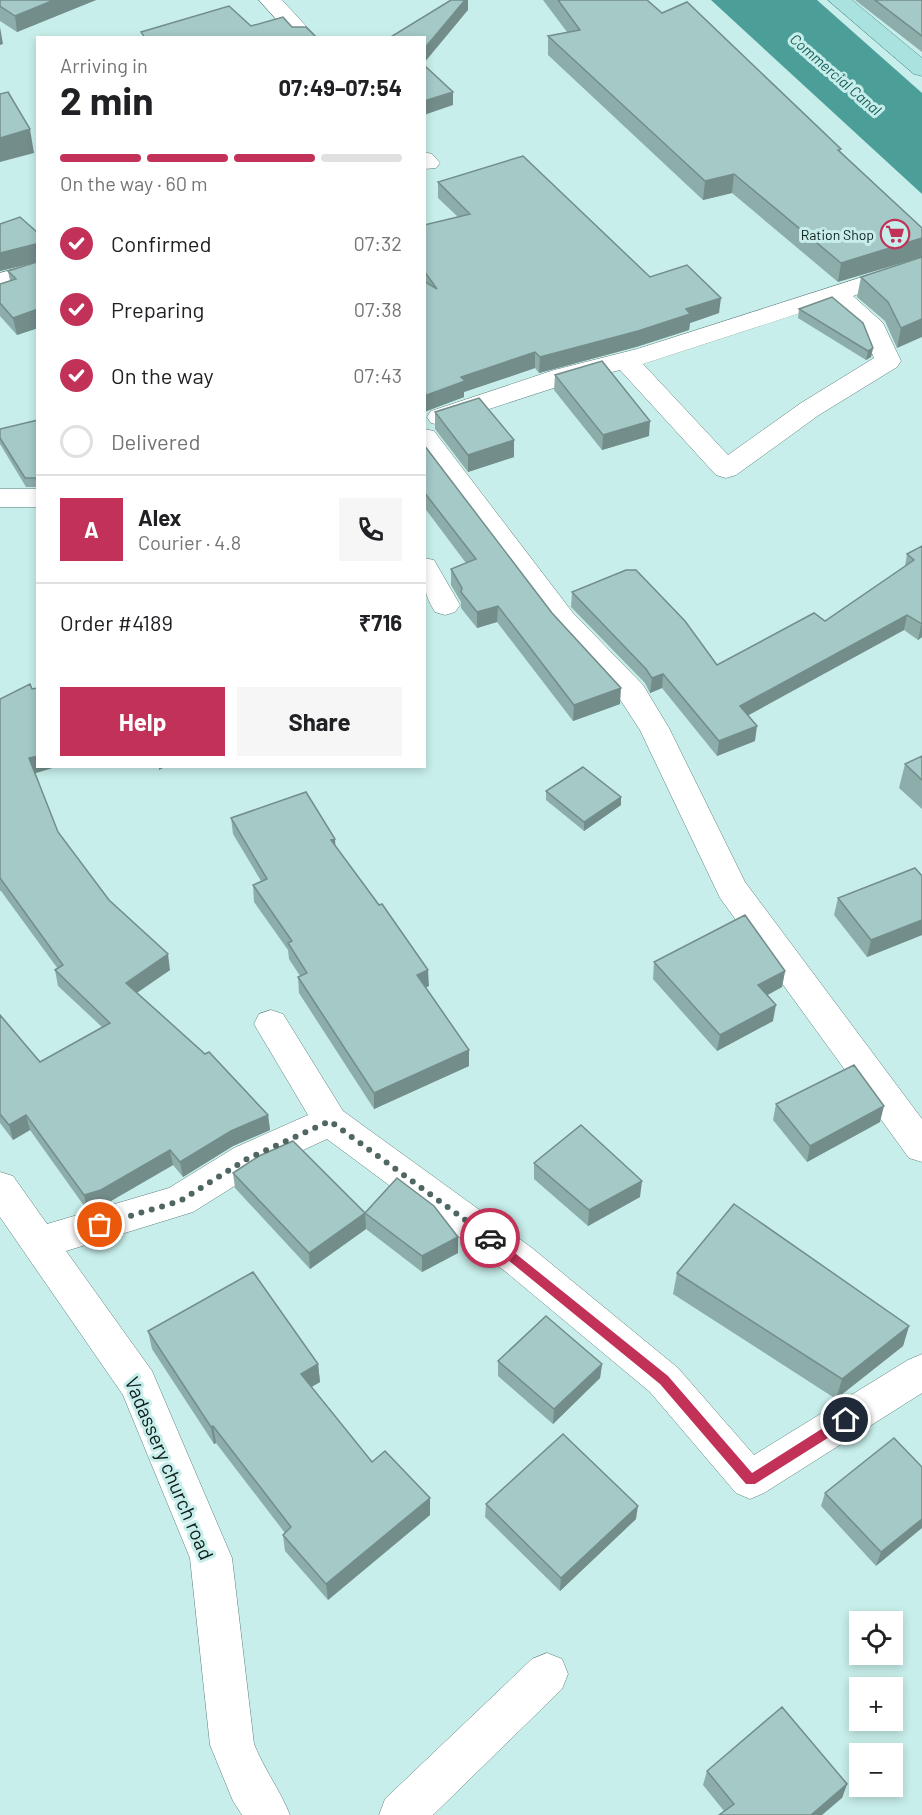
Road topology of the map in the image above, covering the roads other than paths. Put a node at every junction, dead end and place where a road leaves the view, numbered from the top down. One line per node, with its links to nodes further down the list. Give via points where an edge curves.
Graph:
1 (270, 0): 3 (street)
2 (839, 0): 4 (main road)
3 (304, 36)
4 (922, 69)
5 (922, 264): 8 (street)
6 (36, 271): 7 (street)
7 (0, 281)
8 (834, 293): 9 (street); 9 (street, via 874,328 888,361 810,409 726,469)
9 (625, 360): 10 (street)
10 (426, 421)
11 (426, 440): 18 (street, via 563,620 632,693 654,728 732,889)
12 (0, 498): 13 (street)
13 (36, 498)
14 (426, 571): 15 (street)
15 (445, 605)
16 (271, 1024): 17 (street)
17 (330, 1121): 20 (street, via 247,1159 180,1201); 21 (street, via 519,1260 664,1380 750,1480)
18 (922, 1147)
19 (0, 1187): 20 (street, Vadassery church road)
20 (39, 1243): 23 (street, Vadassery church road, via 138,1384 211,1558 232,1745 249,1785)
21 (922, 1372)
22 (547, 1674): 24 (street)
23 (268, 1815)
24 (401, 1815)

